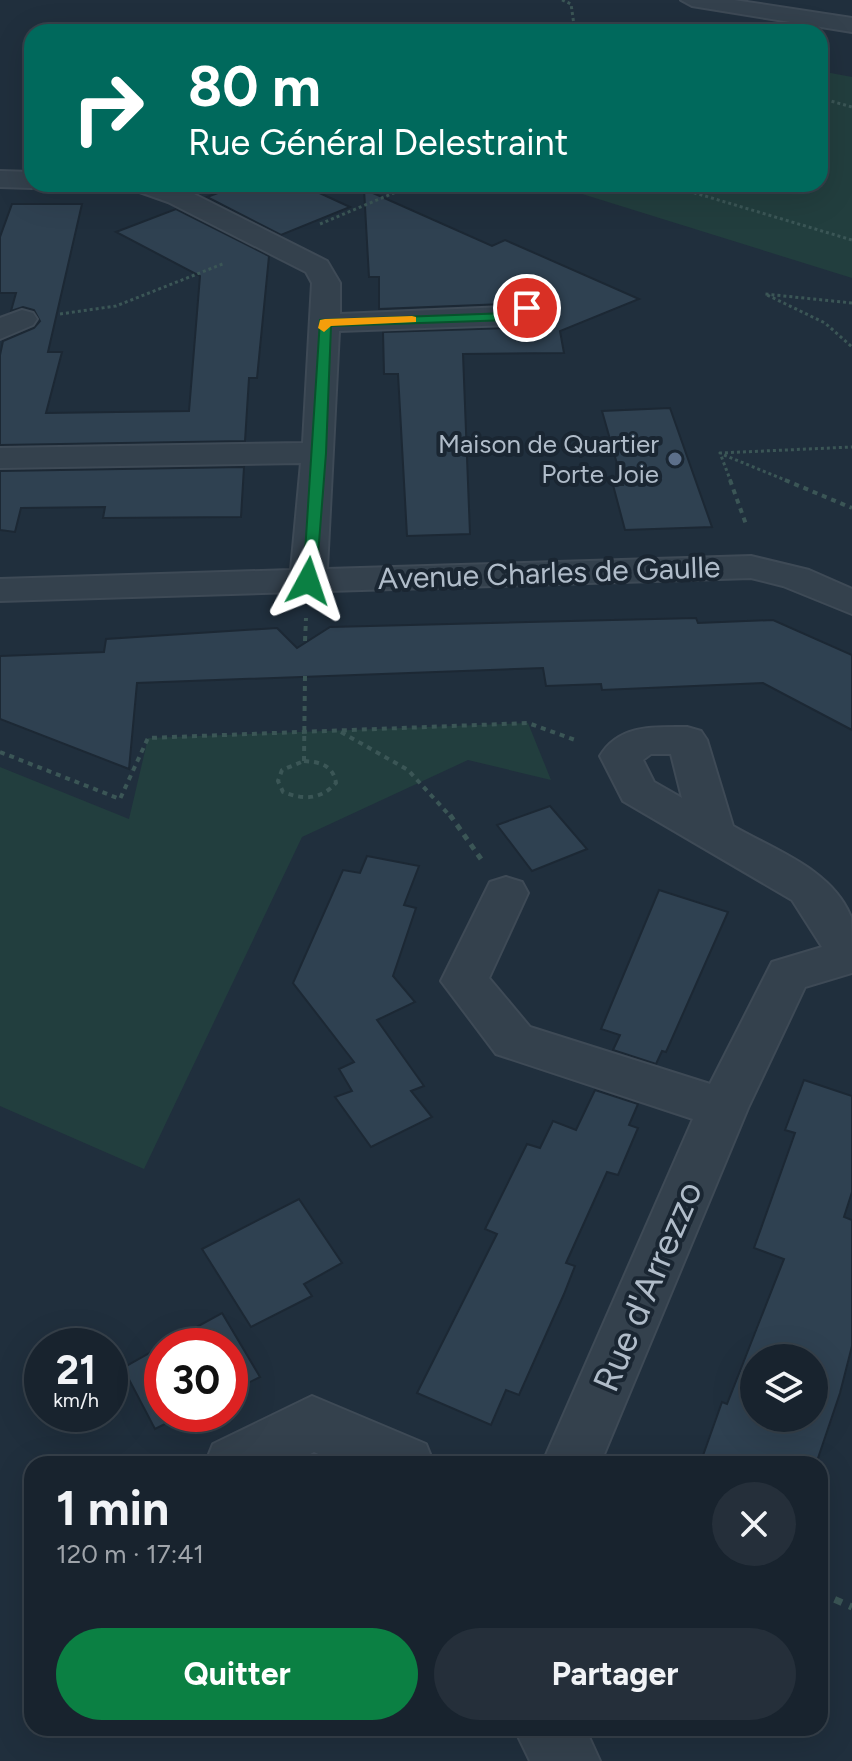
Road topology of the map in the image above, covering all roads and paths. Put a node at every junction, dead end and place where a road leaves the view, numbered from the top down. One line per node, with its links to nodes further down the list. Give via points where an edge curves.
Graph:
1 (562, 0): 4 (path, via 571,4)
2 (692, 0): 3 (street)
3 (752, 4): 5 (street)
4 (574, 24)
5 (852, 25)
6 (828, 100): 7 (path)
7 (852, 107)
8 (0, 179): 9 (street)
9 (24, 180)
10 (166, 192): 14 (street)
11 (396, 192): 14 (path)
12 (692, 192): 13 (path)
13 (852, 240)
14 (273, 244): 17 (street, via 317,267 326,283); 18 (path, via 116,306)
15 (852, 303): 19 (path, via 765,294 825,323)
16 (527, 308): 17 (street, via 510,316)
17 (325, 323): 21 (street)
18 (11, 325)
19 (852, 347)
20 (852, 447): 22 (path)
21 (319, 453): 23 (street); 26 (street)
22 (720, 453): 24 (path); 25 (path)
23 (0, 458)
24 (852, 508)
25 (750, 536)
26 (308, 581): 27 (street, Avenue Charles de Gaulle); 28 (street, Avenue Charles de Gaulle, via 751,567 796,578)
27 (0, 590)
28 (852, 603)
29 (305, 674): 30 (path)
30 (304, 730): 31 (path); 32 (path, via 148,738 120,799); 34 (path)
31 (336, 730): 33 (path, via 528,723); 36 (path, via 384,751 429,785)
32 (0, 752)
33 (620, 756): 35 (street, via 638,791); 35 (street, via 642,741 687,740)
34 (304, 761): 34 (path, via 327,765 335,774 336,783 328,793 299,799 283,792 278,781 282,770)
35 (714, 835): 37 (street, via 808,889)
36 (506, 893): 38 (street, via 464,981 513,1041)
37 (851, 956): 38 (street, Rue d'Arrezzo, via 788,974)
38 (723, 1108): 41 (street, Rue d'Arrezzo)
39 (249, 1456): 40 (street, via 312,1423)
40 (387, 1456)
41 (574, 1456)
42 (828, 1596): 43 (path)
43 (852, 1607)
44 (552, 1736): 45 (street)
45 (567, 1761)

